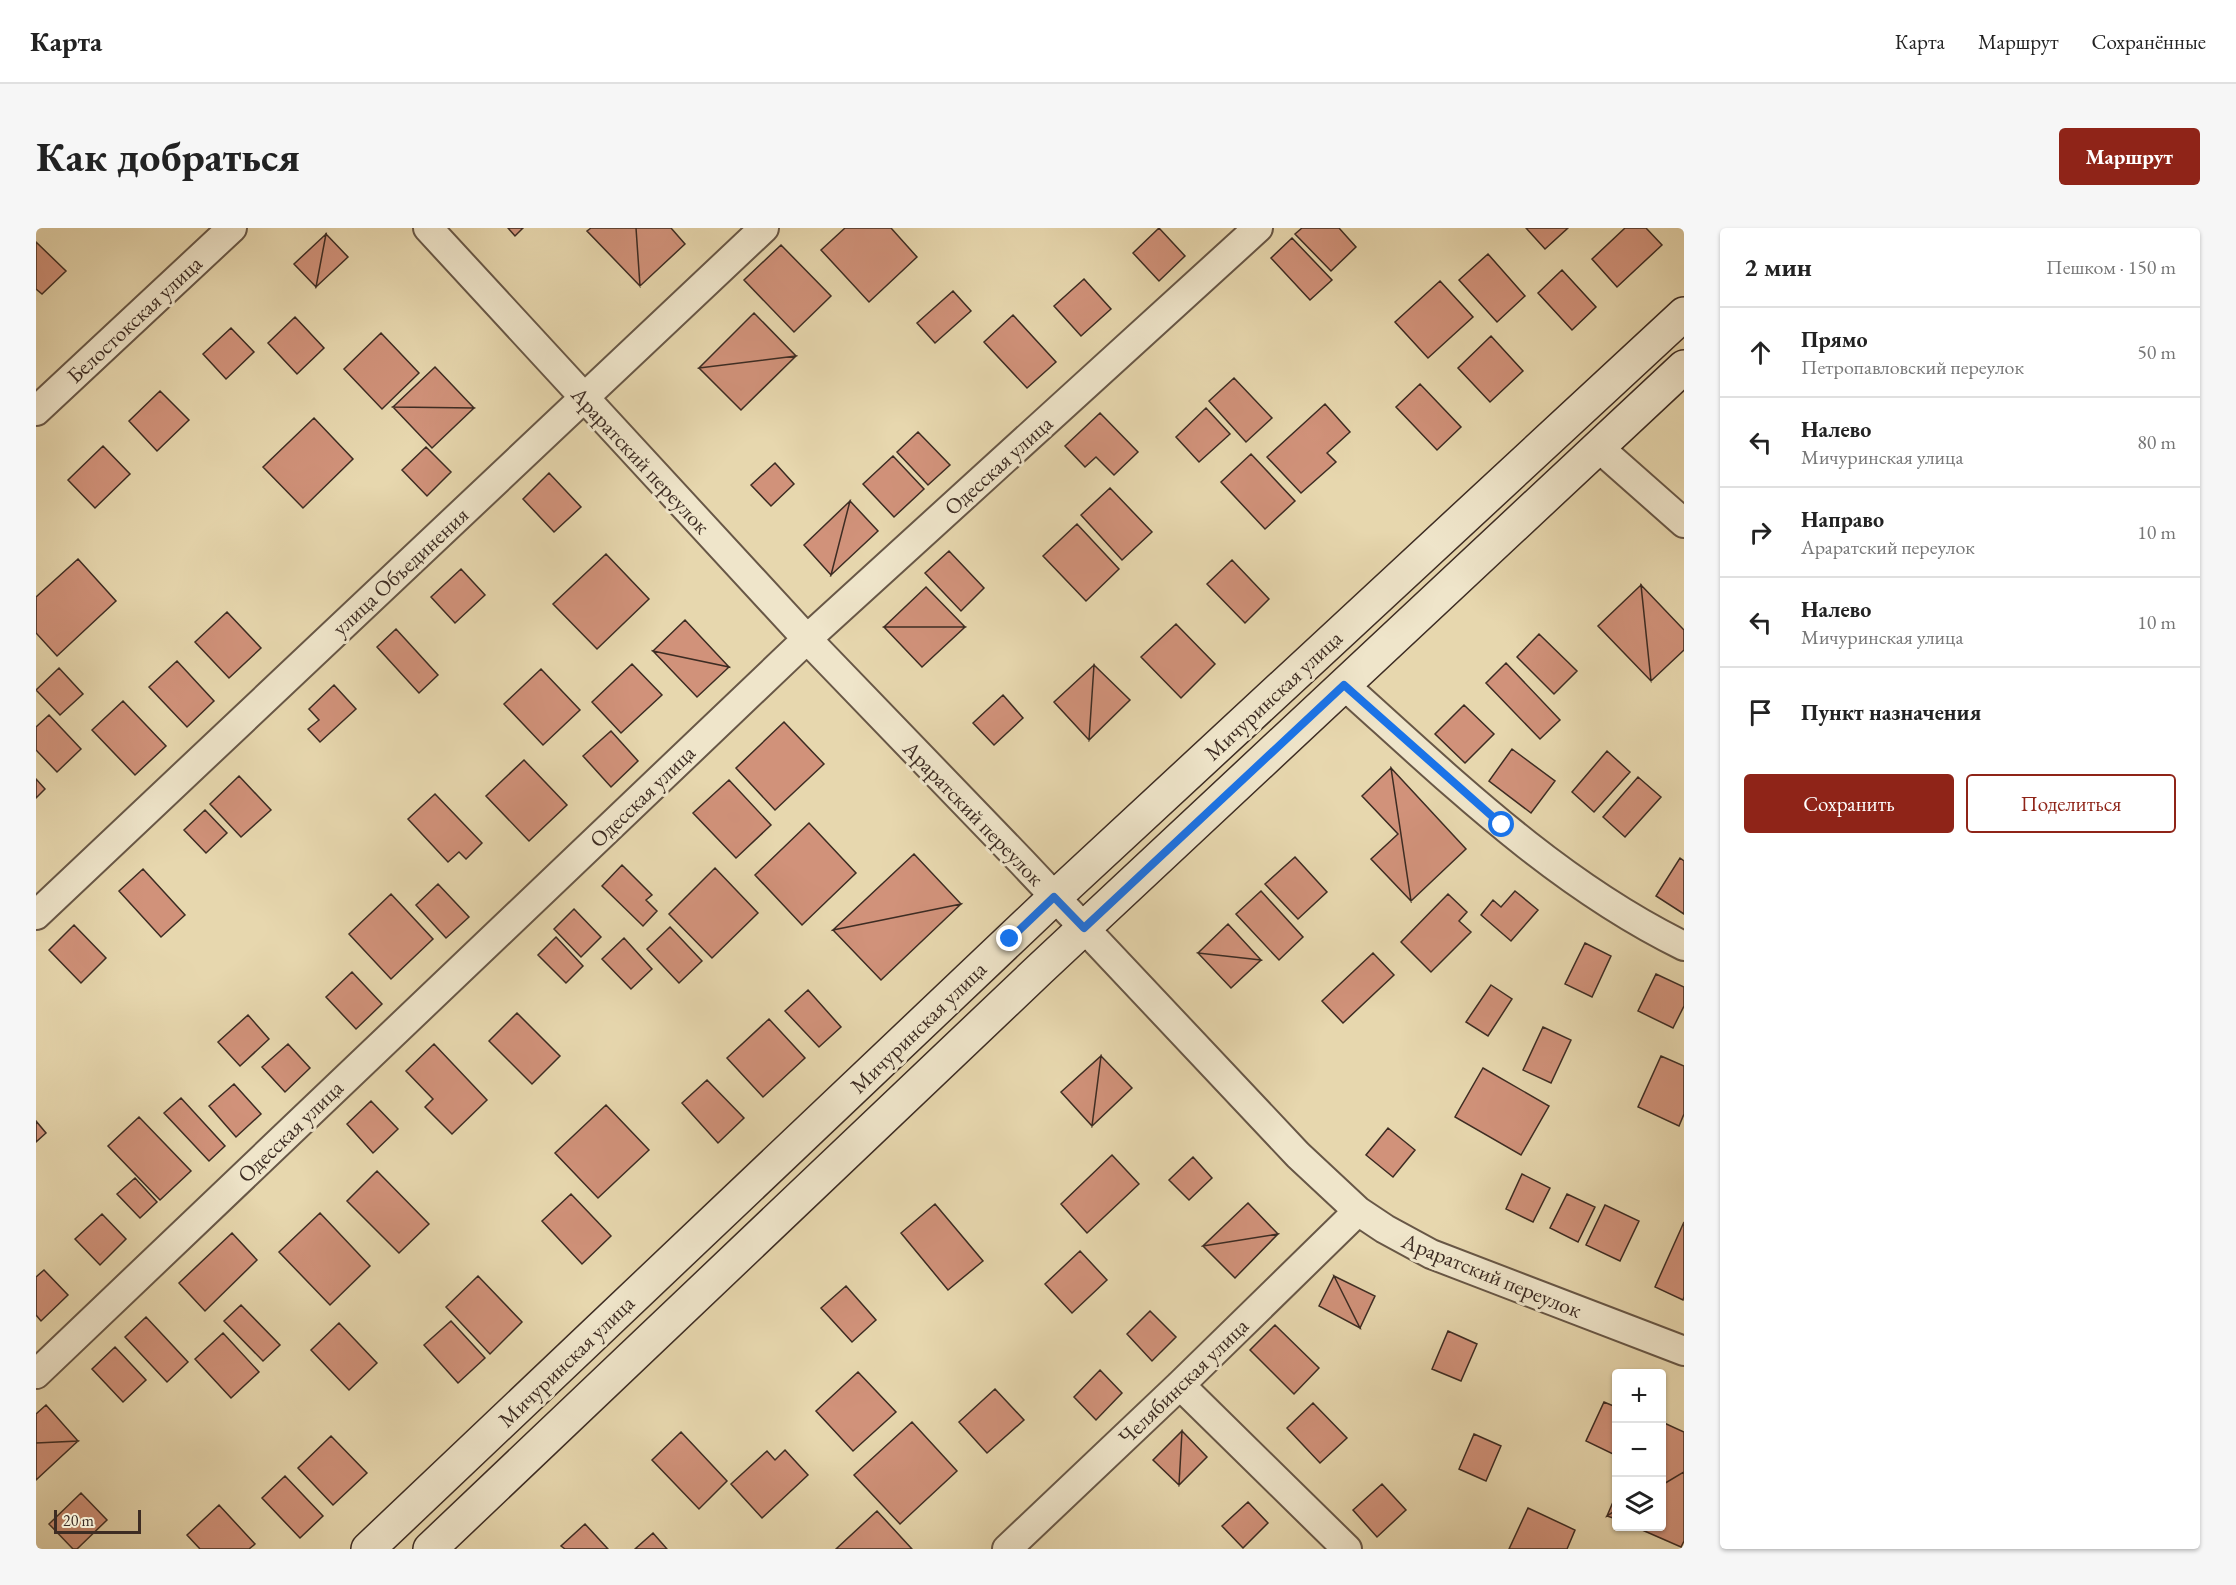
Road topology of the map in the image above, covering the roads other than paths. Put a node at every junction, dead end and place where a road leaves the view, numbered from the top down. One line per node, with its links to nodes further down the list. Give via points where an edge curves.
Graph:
1 (232, 228): 8 (street, Белостокская улица)
2 (428, 228): 7 (street, Араратский переулок)
3 (764, 228): 7 (street, улица Объединения)
4 (1258, 228): 11 (street, Одесская улица)
5 (1684, 314): 13 (main road, Мичуринская улица)
6 (1684, 367): 9 (main road, Мичуринская улица)
7 (583, 398): 11 (street, Араратский переулок); 14 (street, улица Объединения)
8 (36, 411)
9 (1598, 447): 10 (street); 12 (main road, Мичуринская улица)
10 (1684, 523)
11 (807, 639): 13 (street, Араратский переулок); 19 (street, Одесская улица)
12 (1344, 685): 15 (main road, Мичуринская улица); 16 (street, via 1502,825 1572,879)
13 (1054, 897): 15 (street, Араратский переулок); 21 (main road, Мичуринская улица)
14 (36, 915)
15 (1084, 928): 17 (street, Араратский переулок, via 1298,1155); 22 (main road, Мичуринская улица)
16 (1684, 946)
17 (1358, 1211): 18 (street, Араратский переулок, via 1431,1254); 20 (street, Челябинская улица)
18 (1684, 1351)
19 (36, 1374)
20 (1180, 1385): 23 (street, Челябинская улица); 24 (street)
21 (368, 1549)
22 (430, 1549)
23 (1007, 1549)
24 (1347, 1549)

